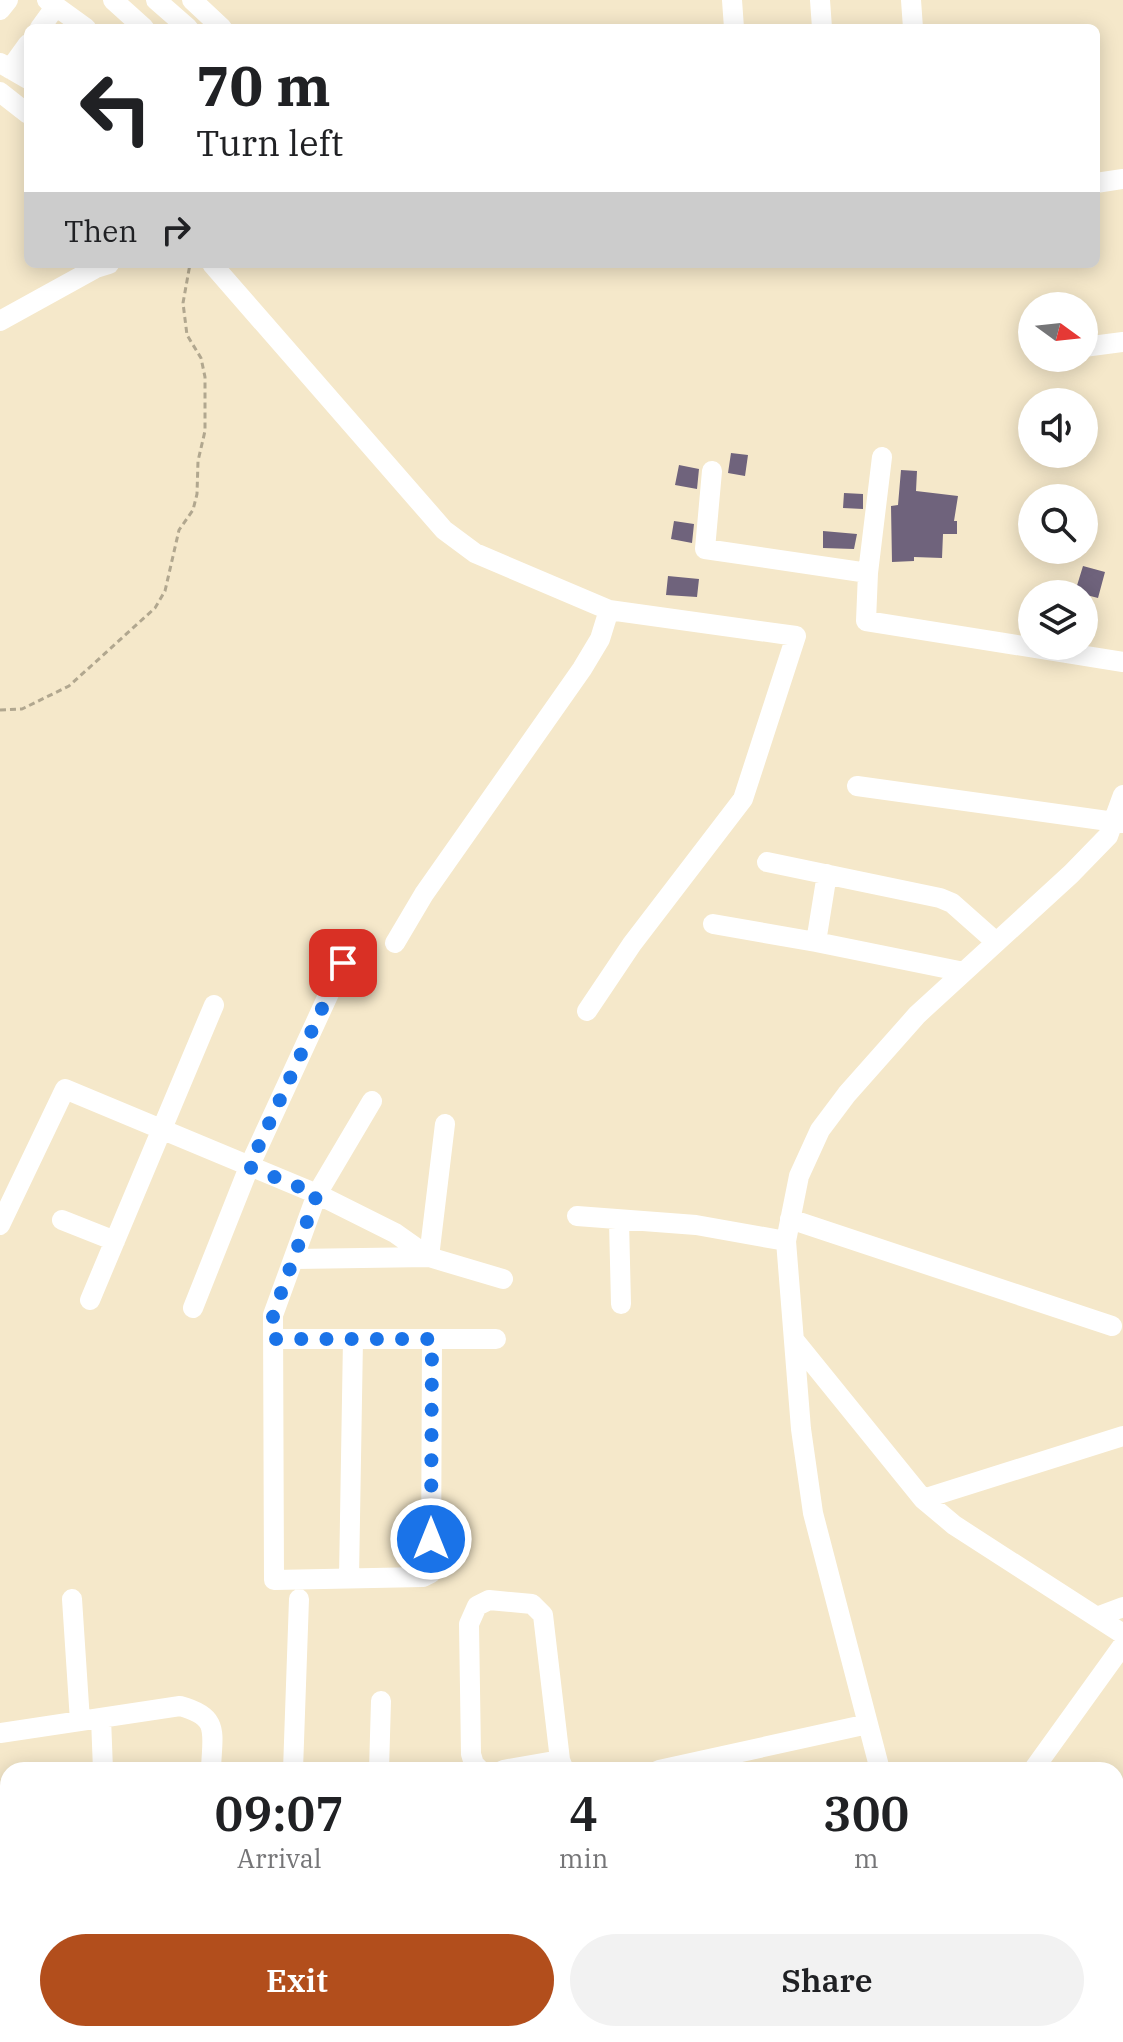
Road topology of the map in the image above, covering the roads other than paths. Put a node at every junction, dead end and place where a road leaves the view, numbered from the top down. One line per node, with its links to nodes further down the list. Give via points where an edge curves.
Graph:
1 (8, 0): 9 (street)
2 (113, 0): 12 (street)
3 (156, 0): 13 (street)
4 (192, 0): 14 (street)
5 (732, 0): 15 (street)
6 (820, 0): 16 (street)
7 (911, 0): 17 (street)
8 (52, 3): 10 (street); 11 (street)
9 (0, 10)
10 (42, 24)
11 (81, 24)
12 (140, 24)
13 (183, 24)
14 (218, 24)
15 (734, 24)
16 (822, 24)
17 (913, 24)
18 (24, 52): 19 (street)
19 (14, 71): 20 (street)
20 (2, 93): 21 (street)
21 (24, 111)
22 (1123, 179): 23 (street)
23 (1100, 182)
24 (96, 268): 26 (street)
25 (215, 268): 32 (street, via 444,530 475,553)
26 (0, 321)
27 (1123, 342): 28 (street)
28 (1098, 345)
29 (882, 457): 31 (street)
30 (712, 471): 31 (street, via 704,558)
31 (868, 573): 33 (street, via 866,621)
32 (609, 610): 42 (street, via 582,669); 46 (street, via 796,636 743,799)
33 (1123, 662)
34 (857, 786): 36 (street)
35 (1123, 795): 36 (street)
36 (1120, 821): 41 (street)
37 (767, 862): 38 (street)
38 (827, 874): 40 (street); 41 (street, via 952,903)
39 (713, 924): 40 (street)
40 (816, 942): 44 (street)
41 (996, 942): 44 (street)
42 (395, 943)
43 (343, 963): 50 (street)
44 (964, 972): 53 (street, via 917,1015 831,1113 808,1154)
45 (214, 1005): 49 (street)
46 (587, 1011)
47 (372, 1101): 51 (street)
48 (445, 1124): 59 (street)
49 (162, 1130): 50 (street); 56 (street, via 65,1089); 57 (street)
50 (249, 1167): 51 (street); 64 (street)
51 (317, 1194): 59 (street, via 395,1233); 60 (street)
52 (577, 1216): 55 (street)
53 (790, 1219): 58 (street); 65 (street)
54 (62, 1220): 57 (street)
55 (619, 1221): 58 (street, via 696,1225); 63 (street)
56 (0, 1225)
57 (115, 1241): 62 (street)
58 (786, 1241): 70 (street)
59 (429, 1257): 60 (street); 61 (street)
60 (295, 1259): 66 (street, via 273,1315)
61 (503, 1279)
62 (90, 1300)
63 (621, 1304)
64 (193, 1308)
65 (1112, 1326)
66 (273, 1339): 67 (street); 73 (street, via 274,1580)
67 (353, 1339): 68 (street); 73 (street)
68 (432, 1339): 69 (street); 73 (street, via 431,1573)
69 (496, 1339)
70 (795, 1341): 72 (street); 83 (street, via 813,1513)
71 (1123, 1436): 72 (street)
72 (923, 1499): 77 (street, via 963,1532)
73 (349, 1578)
74 (72, 1599): 82 (street)
75 (299, 1599): 87 (street)
76 (1123, 1607): 77 (street)
77 (1099, 1616): 78 (street)
78 (1123, 1634)
79 (1123, 1645): 93 (street)
80 (381, 1701): 88 (street)
81 (101, 1718): 82 (street); 85 (street); 86 (street, via 180,1706 197,1711 211,1722)
82 (80, 1721): 84 (street)
83 (868, 1724): 91 (street); 92 (street)
84 (0, 1733)
85 (103, 1762)
86 (211, 1762)
87 (293, 1762)
88 (379, 1762)
89 (473, 1762): 90 (street, via 469,1624 477,1606 489,1600 520,1600 543,1615)
90 (562, 1762)
91 (695, 1762)
92 (878, 1762)
93 (1039, 1762)

